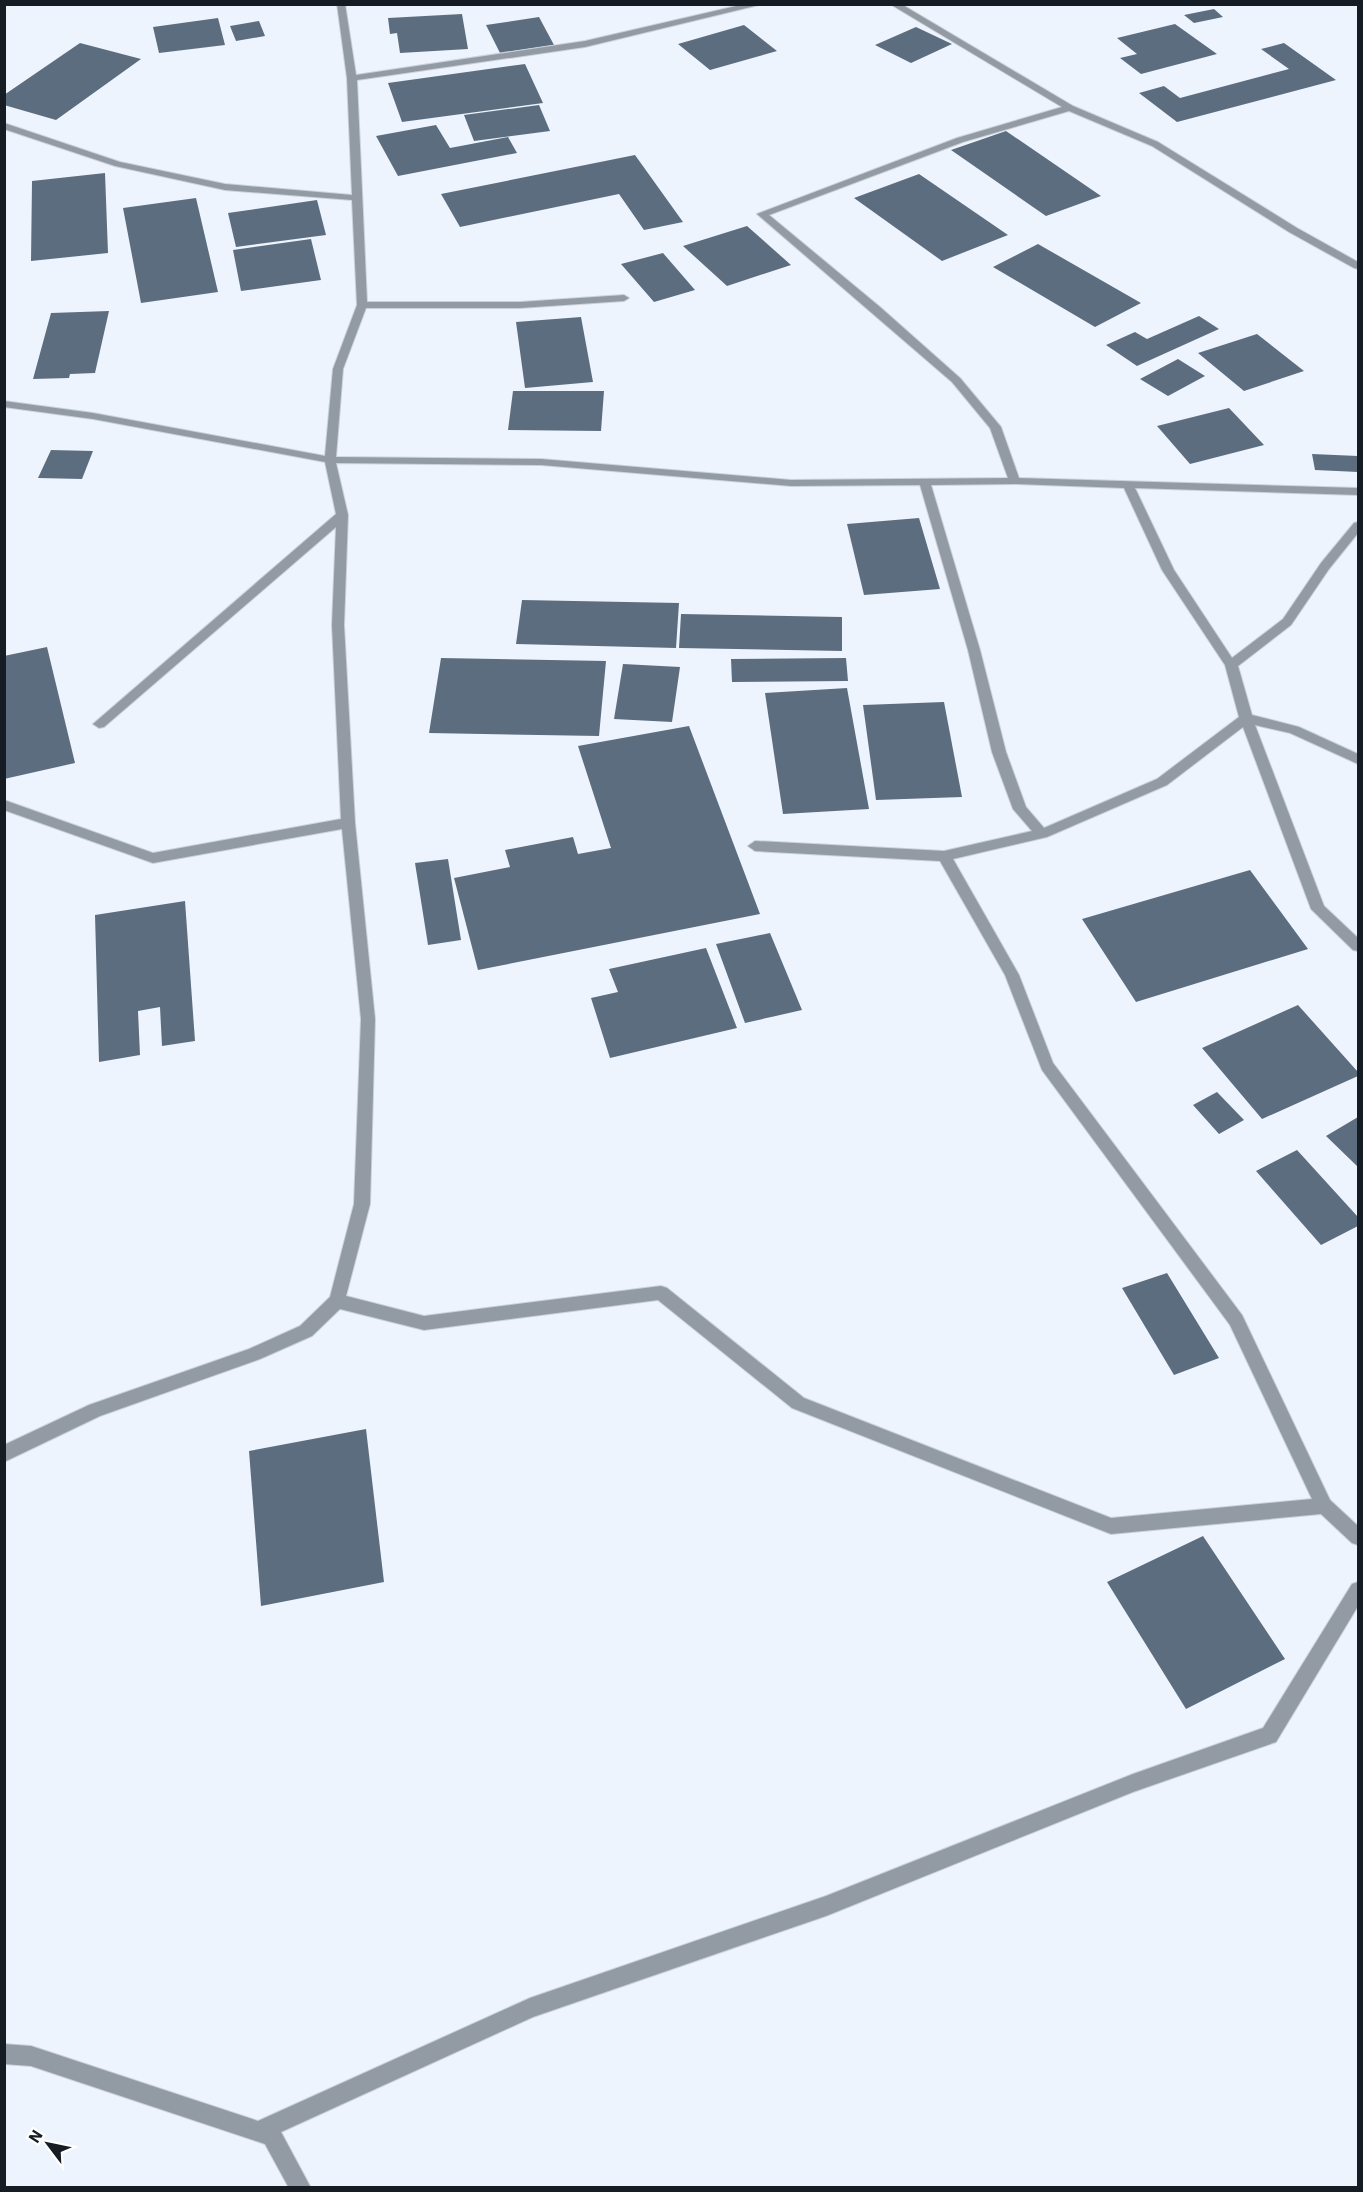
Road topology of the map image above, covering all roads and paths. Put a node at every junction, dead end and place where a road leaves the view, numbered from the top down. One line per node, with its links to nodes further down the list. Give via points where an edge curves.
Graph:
1 (341, 4): 4 (street)
2 (759, 4): 4 (street, via 585,44)
3 (894, 4): 5 (street)
4 (352, 78): 7 (street)
5 (1070, 108): 8 (street, via 1155,144); 14 (street, via 960,140 762,214 956,380 994,427)
6 (4, 126): 7 (street, via 118,164 225,187)
7 (358, 198): 10 (street)
8 (1359, 266)
9 (624, 298): 10 (street, via 520,305)
10 (362, 305): 12 (street, via 338,369)
11 (4, 405): 12 (street, via 93,416)
12 (330, 460): 13 (street, via 541,462 791,483); 17 (street)
13 (924, 481): 14 (street); 25 (street, via 974,650 999,752 1020,809)
14 (1015, 481): 15 (street)
15 (1128, 485): 16 (street); 19 (street, via 1168,570)
16 (1359, 491)
17 (342, 515): 21 (street); 24 (street, via 338,625)
18 (1359, 526): 19 (street, via 1325,566 1287,622)
19 (1232, 665): 20 (street)
20 (1246, 718): 22 (street, via 1294,730); 25 (street, via 1162,782); 28 (street, via 1318,909)
21 (99, 724)
22 (1359, 759)
23 (4, 805): 24 (street, via 153,858)
24 (348, 823): 29 (street, via 368,1019 362,1203)
25 (1042, 834): 27 (street)
26 (755, 846): 27 (street)
27 (944, 856): 31 (street, via 1011,975 1047,1066 1236,1320)
28 (1359, 946)
29 (337, 1300): 30 (street, via 306,1331 254,1354 95,1410); 31 (street, via 424,1323 661,1293 798,1403 1111,1526)
30 (4, 1454)
31 (1324, 1506): 32 (street)
32 (1359, 1537)
33 (1359, 1590): 35 (street, via 1269,1735 1133,1783 826,1906 530,2008)
34 (4, 2054): 35 (street, via 31,2056)
35 (259, 2131): 36 (street, via 272,2136)
36 (301, 2187)

